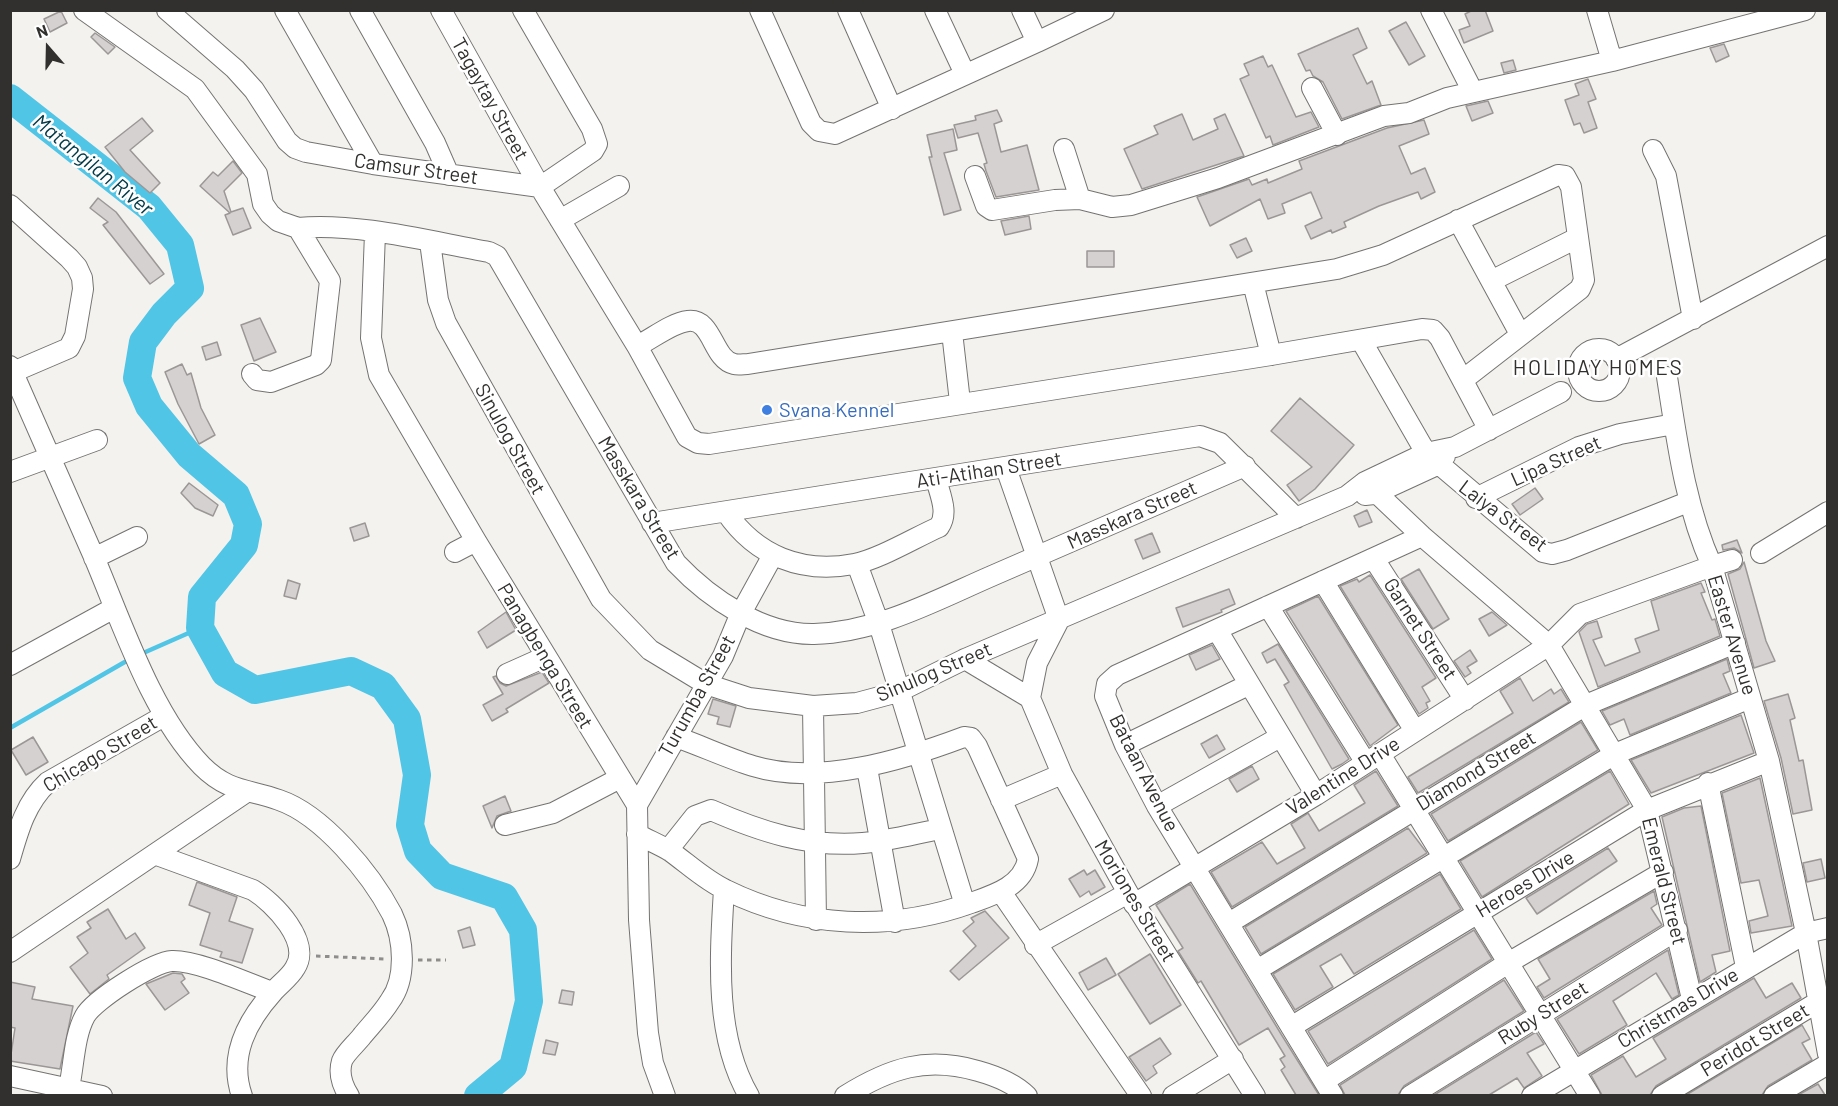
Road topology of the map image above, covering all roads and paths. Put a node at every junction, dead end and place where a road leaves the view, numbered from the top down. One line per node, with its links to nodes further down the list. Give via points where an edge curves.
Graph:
1 (84, 10): 34 (street, via 195,89 257,174 263,204 270,214 278,222)
2 (167, 10): 15 (street, Camsur Street)
3 (285, 10): 25 (street)
4 (360, 10): 26 (street)
5 (441, 10): 29 (street, Tagaytay Street)
6 (523, 10): 29 (street, via 597,144 593,151)
7 (760, 10): 21 (street, via 811,123 819,131 835,134)
8 (848, 10): 21 (street)
9 (935, 10): 18 (street)
10 (1022, 10): 16 (street)
11 (1104, 10): 16 (street)
12 (1431, 10): 20 (street)
13 (1597, 10): 17 (street)
14 (1806, 10): 17 (street)
15 (187, 17): 25 (street, Camsur Street, via 254,90 295,148)
16 (1036, 42): 18 (street)
17 (1612, 61): 20 (street)
18 (965, 74): 21 (street)
19 (1312, 88): 22 (street)
20 (1473, 92): 22 (street, via 1409,113 1384,116)
21 (892, 109)
22 (1337, 135): 30 (street, via 1131,205 1112,207)
23 (1064, 149): 30 (street)
24 (1653, 150): 41 (street, via 1666,176)
25 (373, 164): 26 (street, Camsur Street)
26 (449, 175): 29 (street, Camsur Street)
27 (975, 176): 30 (street, via 986,206 992,210)
28 (619, 186): 32 (street)
29 (540, 187): 32 (street)
30 (1080, 200)
31 (10, 205): 48 (street, via 77,267 83,289 75,336 69,348 59,355)
32 (560, 220): 45 (street)
33 (1458, 220): 36 (street, via 1558,175 1565,176 1571,187); 39 (street); 40 (street, via 1383,255 1336,269)
34 (298, 228): 35 (street, Masskara Street, via 322,226); 49 (street, via 330,281 321,360 271,382 257,380)
35 (375, 233): 37 (street, Masskara Street); 72 (street, Panagbenga Street, via 371,338 375,363)
36 (1578, 238): 39 (street); 43 (street, via 1584,280 1580,289)
37 (430, 242): 69 (street, Masskara Street, via 497,256); 95 (street, Sinulog Street, via 438,300 446,323 600,599 650,650)
38 (1827, 246): 41 (street)
39 (1492, 280): 43 (street)
40 (1253, 283): 42 (street); 46 (street)
41 (1693, 319): 47 (street)
42 (952, 332): 45 (street, via 748,364 733,364 724,358 696,321 686,321); 53 (street)
43 (1520, 334): 51 (street)
44 (1361, 340): 46 (street); 51 (street, via 1422,328 1432,330); 58 (street, Laiya Street)
45 (637, 346): 53 (street, via 687,437 698,443)
46 (1271, 355): 53 (street)
47 (1616, 358): 52 (street, via 1610,352 1592,351 1579,364); 52 (street, via 1620,367 1615,385 1607,390)
48 (12, 369): 57 (street)
49 (252, 374)
50 (1667, 377): 54 (street)
51 (1464, 379): 55 (street)
52 (1572, 386): 55 (street)
53 (960, 402)
54 (1674, 424): 64 (street, Lipa Street, via 1579,447); 65 (street)
55 (1489, 430): 58 (street)
56 (97, 440): 57 (street)
57 (49, 458): 61 (street); 77 (street)
58 (1431, 459): 63 (street); 64 (street, Laiya Street)
59 (1245, 466): 60 (street, Ati-Atihan Street, via 1220,443 1200,436); 68 (street, Ati-Atihan Street); 76 (street, Masskara Street)
60 (1006, 468): 62 (street, Ati-Atihan Street); 76 (street)
61 (10, 472)
62 (936, 479): 66 (street, Ati-Atihan Street); 80 (street, via 944,508 944,520 939,527)
63 (1370, 488): 68 (street, Sinulog Street); 70 (street)
64 (1476, 498): 65 (street, Laiya Street, via 1543,552 1552,554)
65 (1688, 502): 81 (street)
66 (726, 512): 69 (street, Ati-Atihan Street); 75 (street, via 740,533)
67 (1827, 512): 74 (street)
68 (1296, 518): 86 (street, Sinulog Street)
69 (652, 523): 85 (street, Masskara Street, via 684,572)
70 (1422, 536): 78 (street, Bataan Avenue); 90 (street)
71 (137, 537): 77 (street)
72 (476, 541): 73 (street); 91 (street, Panagbenga Street)
73 (455, 552)
74 (1761, 553)
75 (773, 555): 80 (street, via 827,567); 85 (street, Turumba Street)
76 (1035, 557): 86 (street); 87 (street, Masskara Street)
77 (94, 558): 84 (street)
78 (1374, 559): 82 (street, Bataan Avenue); 100 (street, Garnet Street)
79 (1732, 560): 81 (street)
80 (856, 564): 87 (street)
81 (1712, 566): 89 (street, Easter Avenue); 90 (street, Easter Avenue, via 1580,614)
82 (1323, 581): 83 (street, Bataan Avenue); 104 (street)
83 (1268, 606): 88 (street, Bataan Avenue); 110 (street)
84 (114, 608): 93 (street); 103 (street)
85 (740, 615): 87 (street, Masskara Street, via 812,634); 95 (street, Turumba Street)
86 (1059, 620): 92 (street, Sinulog Street); 98 (street, via 1037,663)
87 (879, 624): 97 (street)
88 (1217, 630): 96 (street); 107 (street, Bataan Avenue, via 1117,675 1107,684 1106,696)
89 (1735, 643): 99 (street, Easter Avenue); 101 (street, Diamond Street)
90 (1550, 645): 100 (street, Valentine Drive); 101 (street, Emerald Street)
91 (545, 657): 94 (street); 115 (street, Panagbenga Street)
92 (965, 659): 97 (street, Sinulog Street); 98 (street)
93 (10, 665)
94 (507, 675)
95 (706, 684): 102 (street, Sinulog Street, via 749,698); 105 (street, Turumba Street)
96 (1248, 685): 106 (street); 107 (street)
97 (898, 692): 102 (street, Sinulog Street, via 858,703); 108 (street)
98 (1030, 698): 114 (street, Moriones Street)
99 (1750, 698): 109 (street); 111 (street, Easter Avenue)
100 (1465, 700): 104 (street, Valentine Drive)
101 (1586, 705): 109 (street, Emerald Street); 122 (street, Diamond Street)
102 (813, 706): 113 (street)
103 (164, 716): 117 (street, via 203,766); 132 (street, Chicago Street, via 36,792)
104 (1415, 731): 110 (street, Valentine Drive)
105 (676, 737): 113 (street, via 755,767); 120 (street, Turumba Street)
106 (1280, 737): 118 (street); 121 (street)
107 (1125, 745): 121 (street, Bataan Avenue)
108 (919, 754): 112 (street); 119 (street, via 964,737 971,738); 125 (street)
109 (1615, 754): 123 (street, Emerald Street); 131 (street)
110 (1373, 758): 118 (street, Valentine Drive); 122 (street)
111 (1769, 761): 116 (street, Heroes Drive); 145 (street, Easter Avenue)
112 (867, 768): 113 (street); 127 (street)
113 (814, 772): 128 (street)
114 (1062, 774): 119 (street); 137 (street, Moriones Street)
115 (620, 778): 120 (street, Panagbenga Street); 124 (street, via 553,813)
116 (1708, 783): 123 (street, Heroes Drive); 152 (street)
117 (245, 793): 130 (street); 149 (street, via 281,800 309,814 332,833 388,908 399,934)
118 (1316, 795): 133 (street, Valentine Drive)
119 (1001, 800): 136 (street, via 1028,859 1026,871)
120 (637, 805): 126 (street)
121 (1157, 806): 133 (street, Bataan Avenue)
122 (1415, 808): 131 (street); 142 (street, Diamond Street)
123 (1647, 810): 134 (street, Emerald Street); 139 (street, Heroes Drive)
124 (505, 825)
125 (940, 829): 127 (street); 138 (street)
126 (637, 834): 129 (street); 169 (street, via 648,1034)
127 (878, 842): 128 (street); 141 (street)
128 (814, 843): 129 (street, via 767,832 711,810 695,816); 140 (street)
129 (668, 850): 135 (street)
130 (157, 855): 147 (street); 148 (street, via 228,879 267,899 288,923)
131 (1445, 857): 139 (street); 153 (street)
132 (10, 860)
133 (1196, 866): 137 (street, Valentine Drive); 142 (street, Bataan Avenue)
134 (1663, 872): 144 (street, Emerald Street); 151 (street)
135 (724, 890): 140 (street); 170 (street, via 726,1027 731,1057)
136 (1001, 892): 138 (street); 146 (street)
137 (1131, 898): 146 (street, Valentine Drive); 160 (street, Moriones Street)
138 (965, 905): 141 (street)
139 (1479, 912): 151 (street); 158 (street, Heroes Drive)
140 (816, 920): 141 (street)
141 (895, 922)
142 (1229, 923): 153 (street, Bataan Avenue)
143 (1827, 928): 145 (street, Christmas Drive)
144 (1677, 930): 155 (street, Emerald Street); 157 (street, Ruby Street)
145 (1806, 933): 152 (street, Christmas Drive); 156 (street, Easter Avenue)
146 (1035, 945): 173 (street)
147 (10, 952)
148 (300, 956): 149 (path); 154 (street, via 296,968)
149 (402, 960): 150 (path); 168 (street, via 392,1000 343,1059 340,1074)
150 (446, 960)
151 (1509, 963): 157 (street); 165 (street)
152 (1746, 967): 155 (street, Christmas Drive)
153 (1257, 970): 158 (street, Bataan Avenue)
154 (273, 992): 164 (street, via 190,963 158,963 140,972 86,1014); 167 (street, via 241,1039 236,1065)
155 (1692, 999): 162 (street, Christmas Drive)
156 (1818, 1002): 159 (street, Easter Avenue); 179 (street, Peridot Street)
157 (1540, 1014): 162 (street); 176 (street, Ruby Street)
158 (1291, 1027): 165 (street, Bataan Avenue)
159 (1827, 1054)
160 (1233, 1059): 174 (street); 175 (street, Moriones Street)
161 (1827, 1064): 180 (street)
162 (1574, 1069): 177 (street, Christmas Drive); 178 (street)
163 (10, 1076): 164 (street)
164 (69, 1088): 166 (street)
165 (1329, 1088)
166 (102, 1095)
167 (242, 1095)
168 (349, 1095)
169 (665, 1095)
170 (749, 1095)
171 (845, 1095): 172 (street, via 893,1070 923,1064 958,1065 992,1075)
172 (1028, 1095)
173 (1141, 1095)
174 (1173, 1095)
175 (1255, 1095)
176 (1410, 1095)
177 (1532, 1095)
178 (1590, 1095)
179 (1662, 1095)
180 (1774, 1095)

